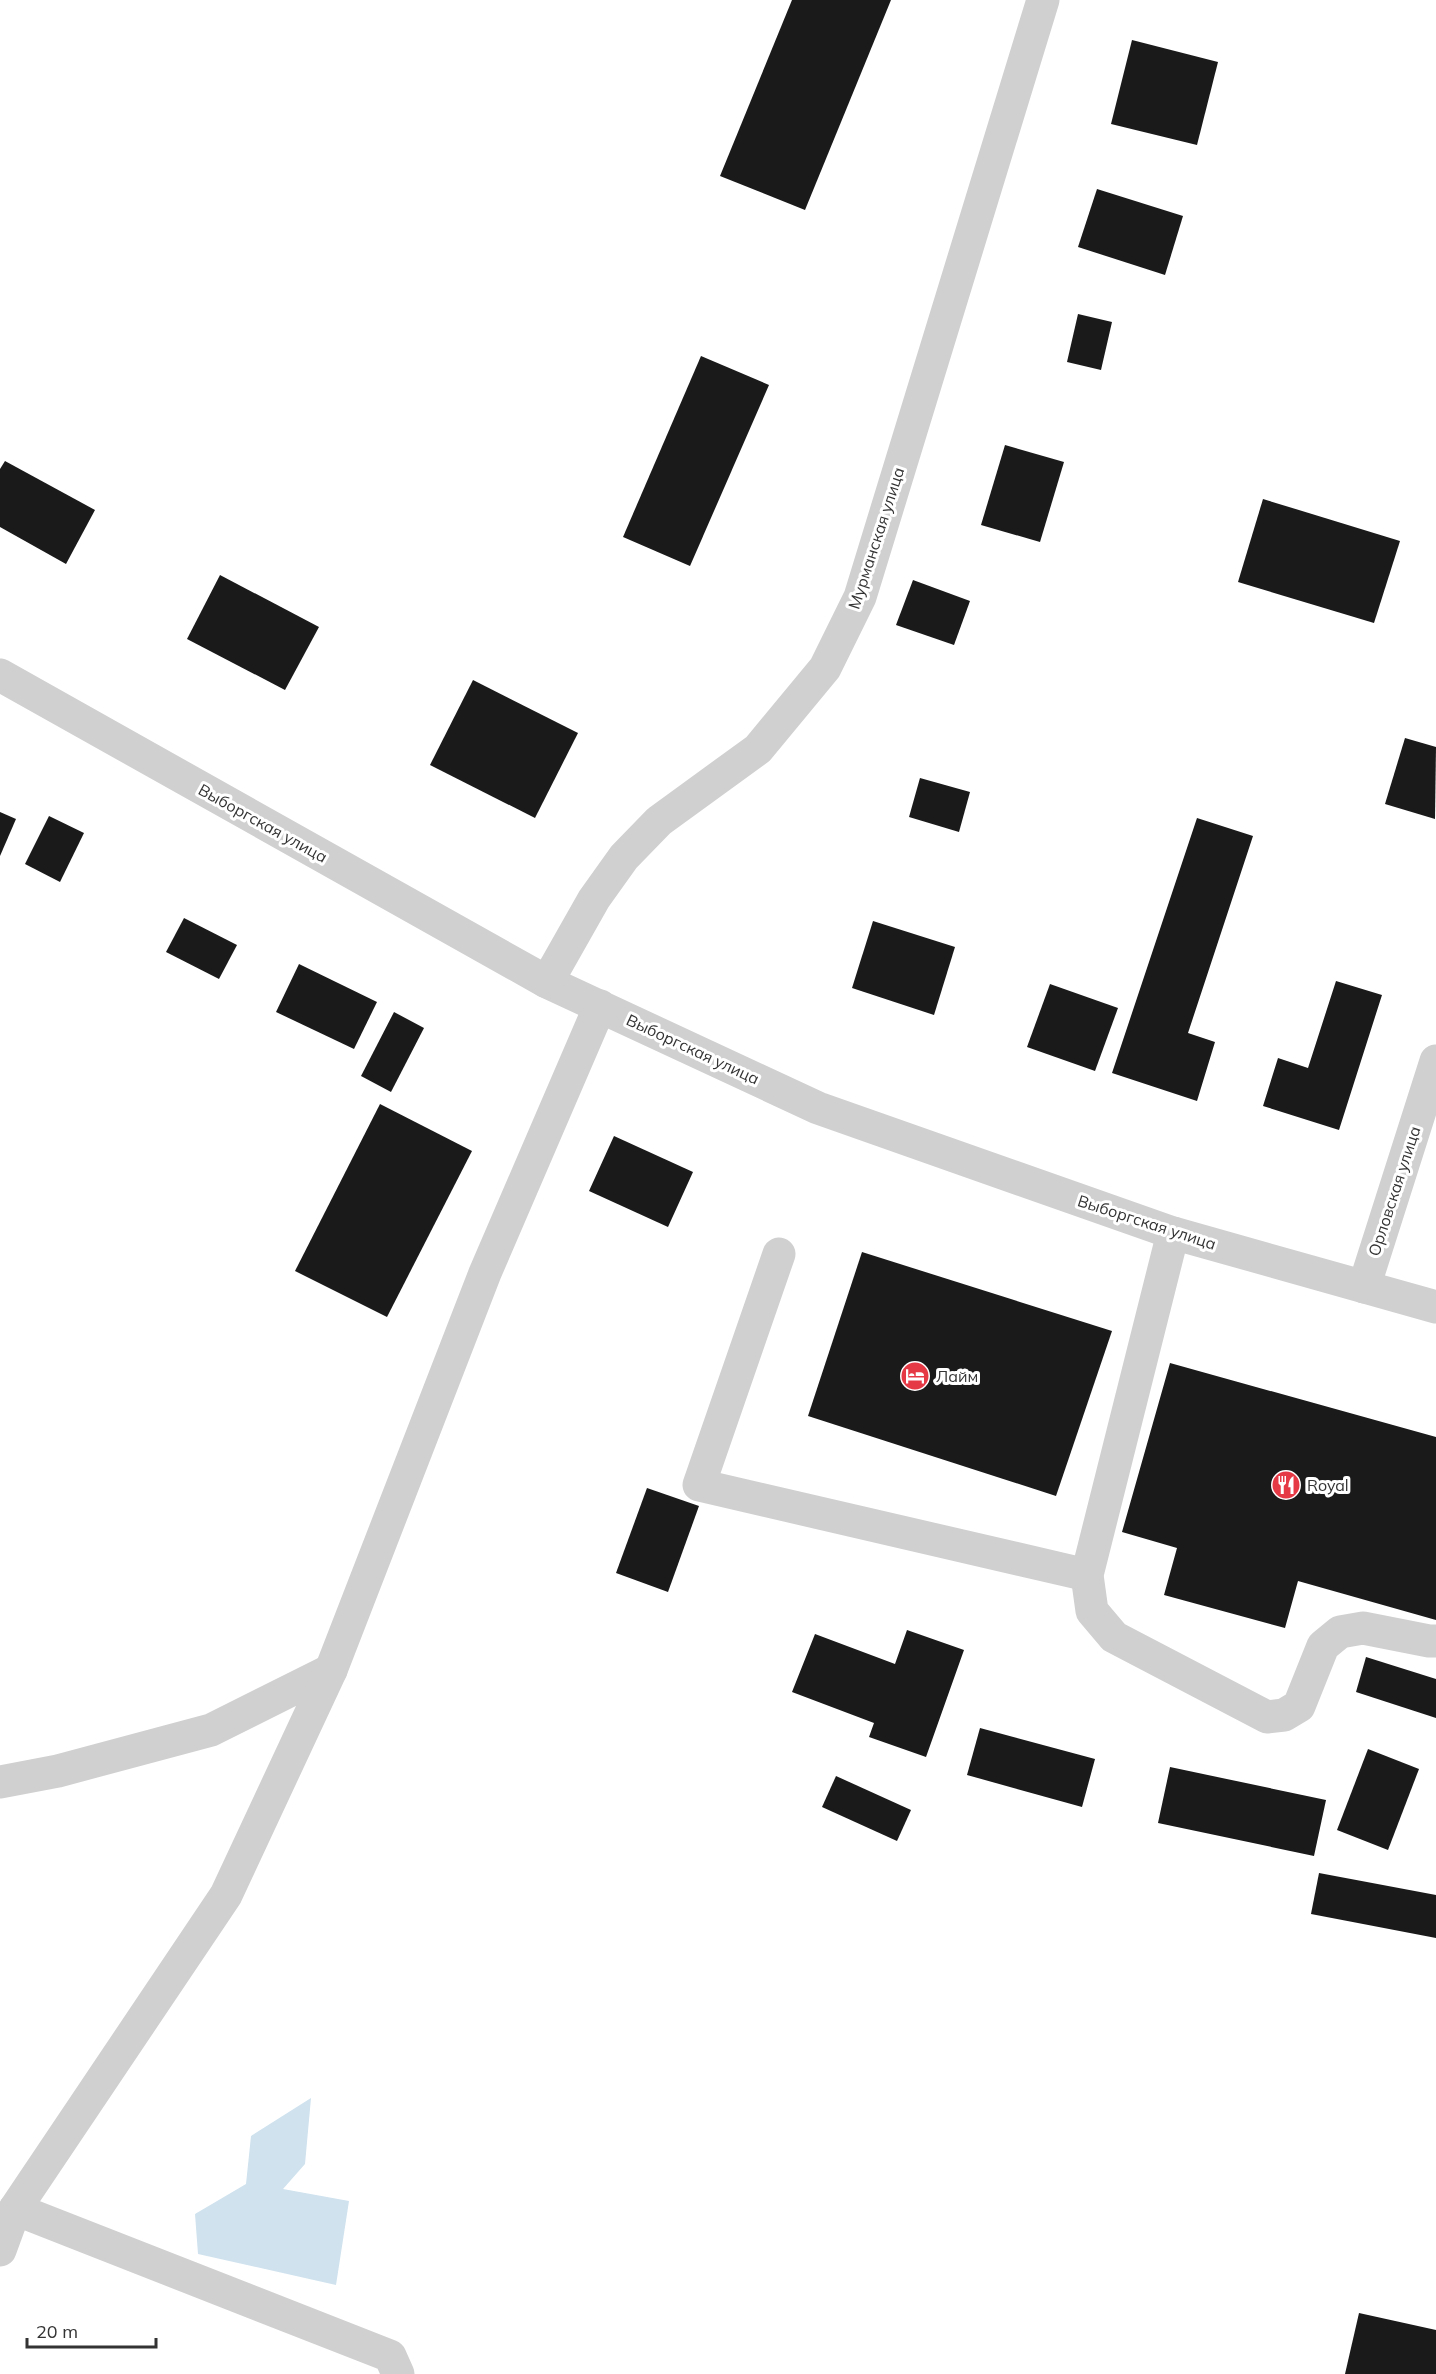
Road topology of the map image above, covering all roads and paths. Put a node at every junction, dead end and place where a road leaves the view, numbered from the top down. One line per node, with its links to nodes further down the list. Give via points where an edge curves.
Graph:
1 (1043, 0): 3 (street, Мурманская улица, via 860,597 825,668 759,749 659,821 624,857 594,899)
2 (0, 675): 3 (street, Выборгская улица)
3 (547, 982): 4 (street, Выборгская улица)
4 (600, 1006): 6 (street, Выборгская улица, via 818,1108); 12 (street, via 485,1273)
5 (1436, 1061): 8 (street, Орловская улица)
6 (1173, 1233): 8 (street, Выборгская улица); 10 (street)
7 (779, 1254): 10 (street, via 699,1485)
8 (1364, 1287): 9 (street, Выборгская улица)
9 (1436, 1307)
10 (1087, 1575): 11 (street, via 1092,1611 1114,1637 1268,1717 1284,1715 1299,1706 1323,1646 1340,1632 1363,1628)
11 (1436, 1641)
12 (331, 1670): 13 (street, via 211,1730); 14 (street, via 226,1895)
13 (0, 1782)
14 (15, 2209): 15 (street); 16 (street, via 390,2356)
15 (0, 2250)
16 (398, 2374)

